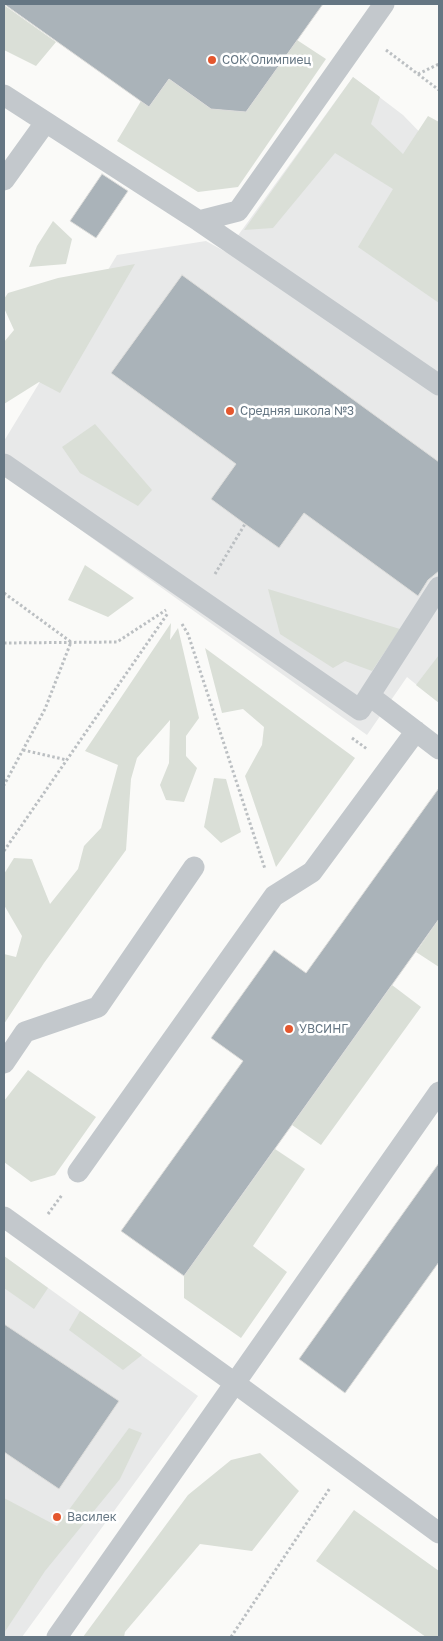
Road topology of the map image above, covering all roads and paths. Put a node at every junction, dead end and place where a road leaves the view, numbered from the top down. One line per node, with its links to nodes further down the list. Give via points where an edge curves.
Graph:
1 (384, 4): 2 (lane)
2 (363, 33): 4 (path); 9 (lane, via 238,211)
3 (439, 64): 4 (path)
4 (418, 74): 5 (path)
5 (439, 90)
6 (4, 95): 7 (lane)
7 (45, 123): 8 (lane); 9 (lane)
8 (4, 180)
9 (199, 221): 10 (lane)
10 (439, 385)
11 (4, 464): 15 (lane)
12 (245, 524): 15 (path)
13 (439, 587): 19 (lane)
14 (4, 593): 17 (path)
15 (200, 599): 19 (lane, via 360,710)
16 (180, 620): 27 (path, via 188,634)
17 (71, 642): 18 (path); 22 (path, via 45,709); 23 (path, via 117,642 173,606)
18 (4, 643)
19 (370, 696): 20 (lane)
20 (416, 731): 21 (lane); 27 (lane, via 312,872)
21 (439, 749)
22 (23, 750): 23 (path); 24 (path)
23 (67, 760): 25 (path)
24 (4, 783)
25 (4, 851)
26 (194, 866): 28 (lane, via 98,1007 25,1032)
27 (274, 896): 30 (lane)
28 (4, 1063)
29 (439, 1092): 33 (lane)
30 (78, 1172): 32 (path)
31 (4, 1217): 32 (lane)
32 (32, 1238): 33 (lane)
33 (236, 1384): 34 (lane); 36 (lane)
34 (346, 1464): 35 (lane); 37 (path)
35 (439, 1533)
36 (56, 1637)
37 (231, 1637)

